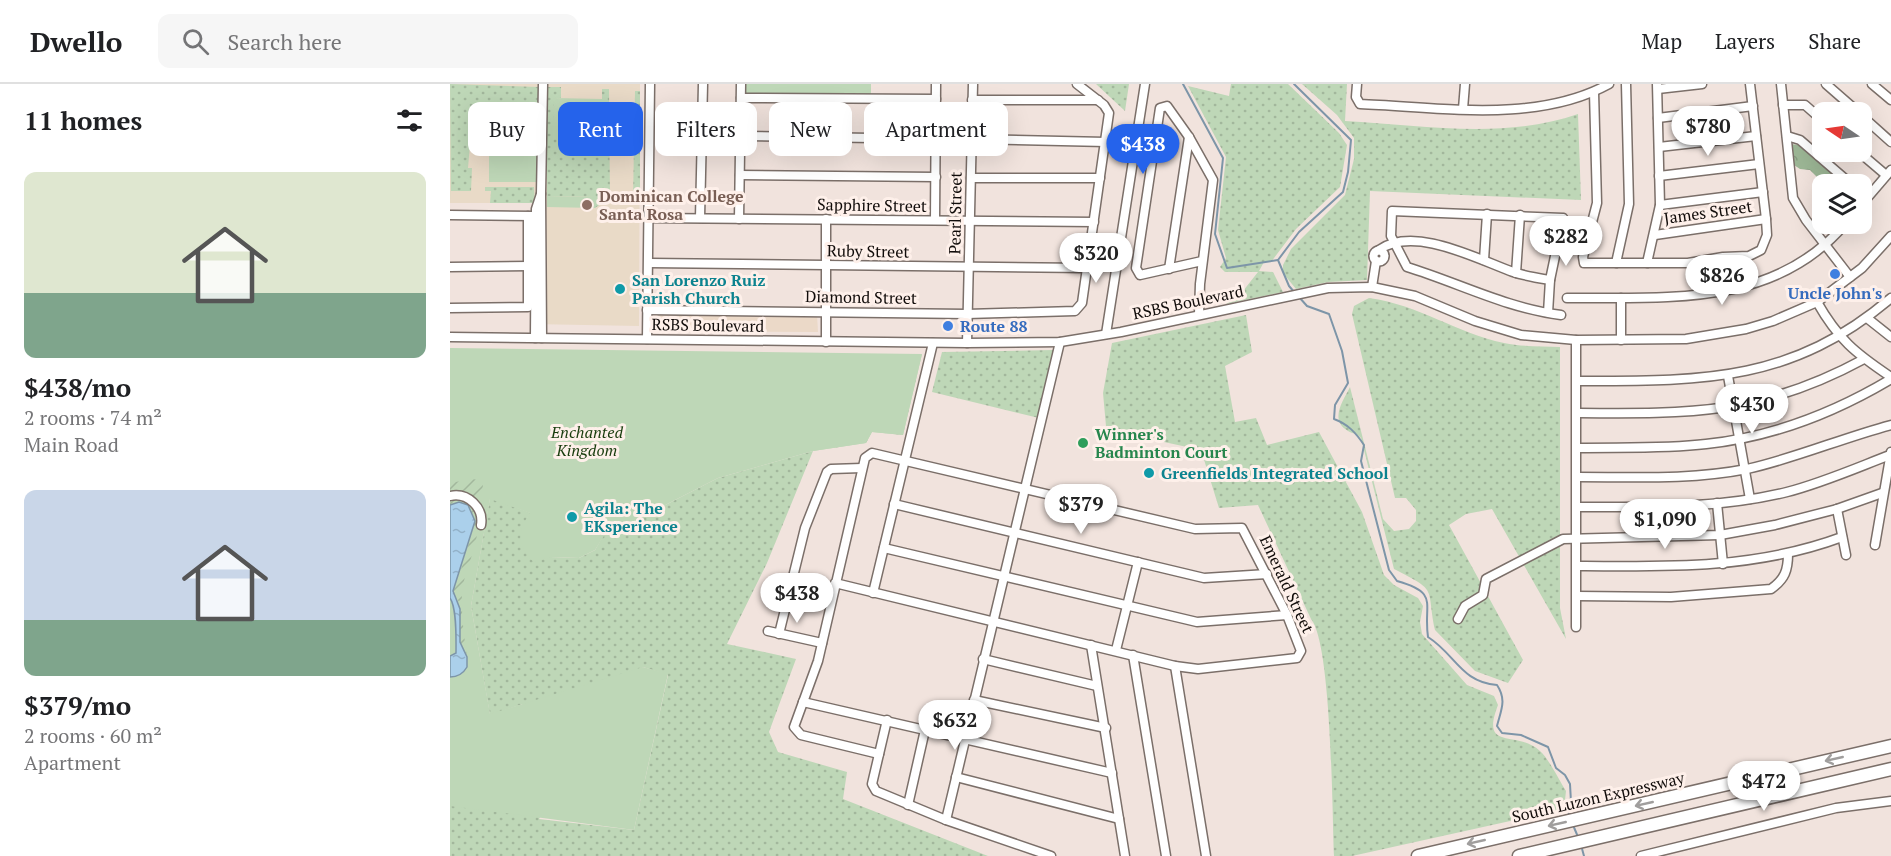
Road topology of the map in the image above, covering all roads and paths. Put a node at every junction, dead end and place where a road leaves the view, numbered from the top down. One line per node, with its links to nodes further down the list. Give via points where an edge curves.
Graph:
1 (543, 84): 59 (street, via 541,194)
2 (650, 84): 61 (street)
3 (702, 84): 62 (street)
4 (741, 84): 20 (street)
5 (936, 84): 21 (street)
6 (973, 84): 23 (street, Pearl Street)
7 (1077, 84): 24 (street)
8 (1144, 84): 101 (street, via 1117,262 1110,276)
9 (1357, 84): 29 (street, via 1360,104)
10 (1465, 84): 29 (street)
11 (1609, 84): 19 (street)
12 (1626, 84): 77 (street, via 1629,204)
13 (1702, 84): 18 (street)
14 (1750, 84): 28 (street)
15 (1781, 84): 27 (street)
16 (1826, 84): 26 (street)
17 (1872, 84): 22 (street)
18 (1658, 86): 31 (street)
19 (1594, 92): 29 (street, via 1515,109); 77 (street, via 1597,203 1583,260 1587,264)
20 (741, 98): 21 (street); 25 (street)
21 (936, 99)
22 (1891, 99)
23 (972, 100): 24 (street)
24 (1098, 100): 39 (street, via 1109,113)
25 (741, 102)
26 (1847, 102)
27 (1783, 105): 30 (street, via 1805,105); 35 (street)
28 (1753, 106): 31 (street); 34 (street)
29 (1463, 109)
30 (1812, 111)
31 (1658, 118): 41 (street)
32 (1872, 125): 40 (street)
33 (757, 136): 37 (street)
34 (1756, 136): 41 (street); 46 (street)
35 (1786, 136): 48 (street, via 1800,140); 73 (street, via 1794,198)
36 (1189, 137): 75 (street, via 1213,180); 84 (street); 84 (street, via 1167,106 1160,108 1136,268 1140,275)
37 (864, 139)
38 (1008, 140): 39 (street)
39 (1106, 142): 53 (street)
40 (1891, 142)
41 (1659, 147): 50 (street)
42 (740, 156): 49 (street)
43 (936, 156): 51 (street)
44 (971, 156): 52 (street, Pearl Street)
45 (1872, 161): 47 (street)
46 (1759, 164): 50 (street); 55 (street)
47 (1889, 172): 54 (street)
48 (1839, 174)
49 (740, 175): 51 (street); 63 (street)
50 (1659, 176): 56 (street)
51 (936, 177): 66 (street)
52 (971, 178): 53 (street); 67 (street, Pearl Street)
53 (1100, 178): 68 (street)
54 (1872, 190)
55 (1763, 192): 56 (street); 65 (street)
56 (1660, 205): 70 (street)
57 (1487, 214): 60 (street); 72 (street, via 1392,211 1390,236); 74 (street)
58 (450, 215): 59 (street)
59 (536, 215): 80 (street); 105 (street)
60 (1520, 215): 85 (street); 87 (street, via 1563,218)
61 (649, 218): 62 (street, Sapphire Street); 76 (street)
62 (700, 218): 63 (street, Sapphire Street)
63 (740, 219): 64 (street, Sapphire Street)
64 (826, 219): 66 (street, Sapphire Street); 79 (street)
65 (1766, 219): 70 (street, James Street); 78 (street, via 1765,243 1755,255 1688,263)
66 (935, 220): 67 (street, Sapphire Street)
67 (970, 221): 68 (street, Sapphire Street); 82 (street, Pearl Street)
68 (1094, 222): 83 (street)
69 (1834, 234): 73 (street)
70 (1654, 235): 78 (street)
71 (1891, 236): 86 (street, RSBS Boulevard)
72 (1397, 244): 74 (street, via 1445,244); 88 (street, via 1380,257); 96 (street, via 1407,267 1504,303)
73 (1824, 244): 86 (street); 90 (street, via 1791,268 1727,292 1692,297)
74 (1484, 260): 85 (street)
75 (1202, 261): 84 (street); 98 (street)
76 (649, 263): 79 (street, Ruby Street); 94 (street)
77 (1616, 263): 78 (street)
78 (1647, 263)
79 (826, 265): 82 (street, Ruby Street); 95 (street)
80 (529, 266): 81 (street); 93 (street, via 528,307)
81 (450, 267)
82 (968, 267): 83 (street, Ruby Street); 97 (street, Pearl Street)
83 (1087, 268): 97 (street, Diamond Street, via 1082,303 1075,311)
84 (1169, 268)
85 (1516, 273): 87 (street)
86 (1850, 278): 92 (street, RSBS Boulevard)
87 (1550, 280): 96 (street)
88 (1375, 287): 98 (street, RSBS Boulevard, via 1328,288); 107 (street, RSBS Boulevard, via 1415,296 1500,330)
89 (1567, 298): 90 (street)
90 (1621, 298): 108 (street)
91 (1891, 298): 100 (street)
92 (1817, 302): 103 (street); 108 (street, RSBS Boulevard, via 1773,321 1719,335)
93 (450, 308)
94 (648, 310): 95 (street, Diamond Street); 106 (street)
95 (826, 311): 97 (street, Diamond Street); 109 (street)
96 (1548, 313): 99 (street)
97 (967, 314): 112 (street, Pearl Street)
98 (1199, 314): 101 (street, RSBS Boulevard)
99 (1561, 315)
100 (1867, 318): 103 (street); 104 (street)
101 (1106, 334): 110 (street, RSBS Boulevard)
102 (450, 337): 105 (street, RSBS Boulevard)
103 (1838, 337): 113 (street); 114 (street, via 1774,365)
104 (1891, 337)
105 (539, 338): 106 (street, RSBS Boulevard)
106 (647, 339): 109 (street, RSBS Boulevard)
107 (1576, 340): 108 (street, RSBS Boulevard); 116 (street)
108 (1621, 340)
109 (826, 342): 111 (street, RSBS Boulevard)
110 (1060, 342): 112 (street, RSBS Boulevard); 127 (street)
111 (933, 343): 112 (street, RSBS Boulevard); 123 (street)
112 (967, 344)
113 (1864, 359): 115 (street); 117 (street, via 1808,387)
114 (1728, 376): 116 (street, via 1673,381); 117 (street)
115 (1891, 378): 120 (street, via 1815,418)
116 (1577, 381): 118 (street)
117 (1733, 407): 118 (street, via 1673,414); 120 (street)
118 (1577, 413): 121 (street)
119 (1891, 424): 125 (street, via 1781,461)
120 (1739, 439): 121 (street, via 1684,446); 125 (street)
121 (1578, 447): 126 (street)
122 (1891, 453): 128 (street); 130 (street, via 1788,491)
123 (904, 460): 124 (street, via 872,453 865,458); 127 (street); 132 (street)
124 (862, 468): 149 (street); 158 (street, via 831,468 827,472 805,528)
125 (1744, 469): 126 (street, via 1673,477); 130 (street)
126 (1578, 477): 133 (street)
127 (1025, 489): 136 (street); 147 (street, Emerald Street, via 1195,529 1242,528)
128 (1882, 493): 134 (street); 140 (street)
129 (450, 496): 135 (street, via 464,497 477,506)
130 (1750, 499): 131 (street)
131 (1717, 503): 133 (street); 137 (street)
132 (894, 504): 136 (street); 141 (street)
133 (1578, 507): 138 (street)
134 (1837, 509): 137 (street); 139 (street)
135 (481, 525)
136 (1014, 533): 144 (street); 148 (street)
137 (1720, 535): 138 (street); 145 (street)
138 (1578, 537): 146 (street); 154 (street, via 1563,539 1486,579 1483,595 1465,606)
139 (1842, 537): 142 (street); 143 (street)
140 (1875, 545)
141 (884, 548): 148 (street); 150 (street)
142 (1788, 554): 145 (street); 151 (street, via 1788,570 1771,589 1671,597)
143 (1846, 555)
144 (1138, 562): 147 (street, via 1204,578); 152 (street)
145 (1723, 564): 146 (street)
146 (1577, 566): 151 (street)
147 (1267, 574): 153 (street, Emerald Street)
148 (1003, 577): 152 (street); 155 (street)
149 (835, 583): 150 (street); 159 (street)
150 (873, 593): 155 (street)
151 (1577, 596): 156 (street)
152 (1127, 605): 153 (street, via 1197,622); 161 (street)
153 (1287, 615): 164 (street, Emerald Street, via 1301,651 1297,658 1198,669)
154 (1458, 619)
155 (993, 621): 160 (street); 163 (street)
156 (1576, 627)
157 (768, 632): 158 (street)
158 (779, 634): 159 (street)
159 (822, 643): 167 (street)
160 (1091, 645): 161 (street); 165 (street)
161 (1116, 650): 162 (street)
162 (1133, 655): 164 (street); 183 (street)
163 (984, 659): 165 (street); 166 (street)
164 (1175, 666): 184 (street)
165 (1097, 686): 169 (street)
166 (974, 700): 169 (street); 171 (street)
167 (803, 702): 168 (street); 173 (street, via 794,726 801,735)
168 (887, 720): 170 (street); 173 (street)
169 (1106, 728): 175 (street)
170 (926, 730): 171 (street); 178 (street)
171 (964, 739): 175 (street); 176 (street)
172 (1891, 746): 185 (highway, South Luzon Expressway, one-way to 185)
173 (879, 754): 178 (street, via 873,788)
174 (1891, 769): 186 (highway)
175 (1112, 773): 179 (street)
176 (956, 777): 179 (street); 180 (street)
177 (1891, 801): 187 (street, via 1836,808)
178 (908, 805): 180 (street)
179 (1119, 819): 182 (street)
180 (946, 820): 181 (street)
181 (1051, 856)
182 (1125, 856)
183 (1166, 856)
184 (1206, 856)
185 (1418, 856)
186 (1519, 856)
187 (1641, 856)

